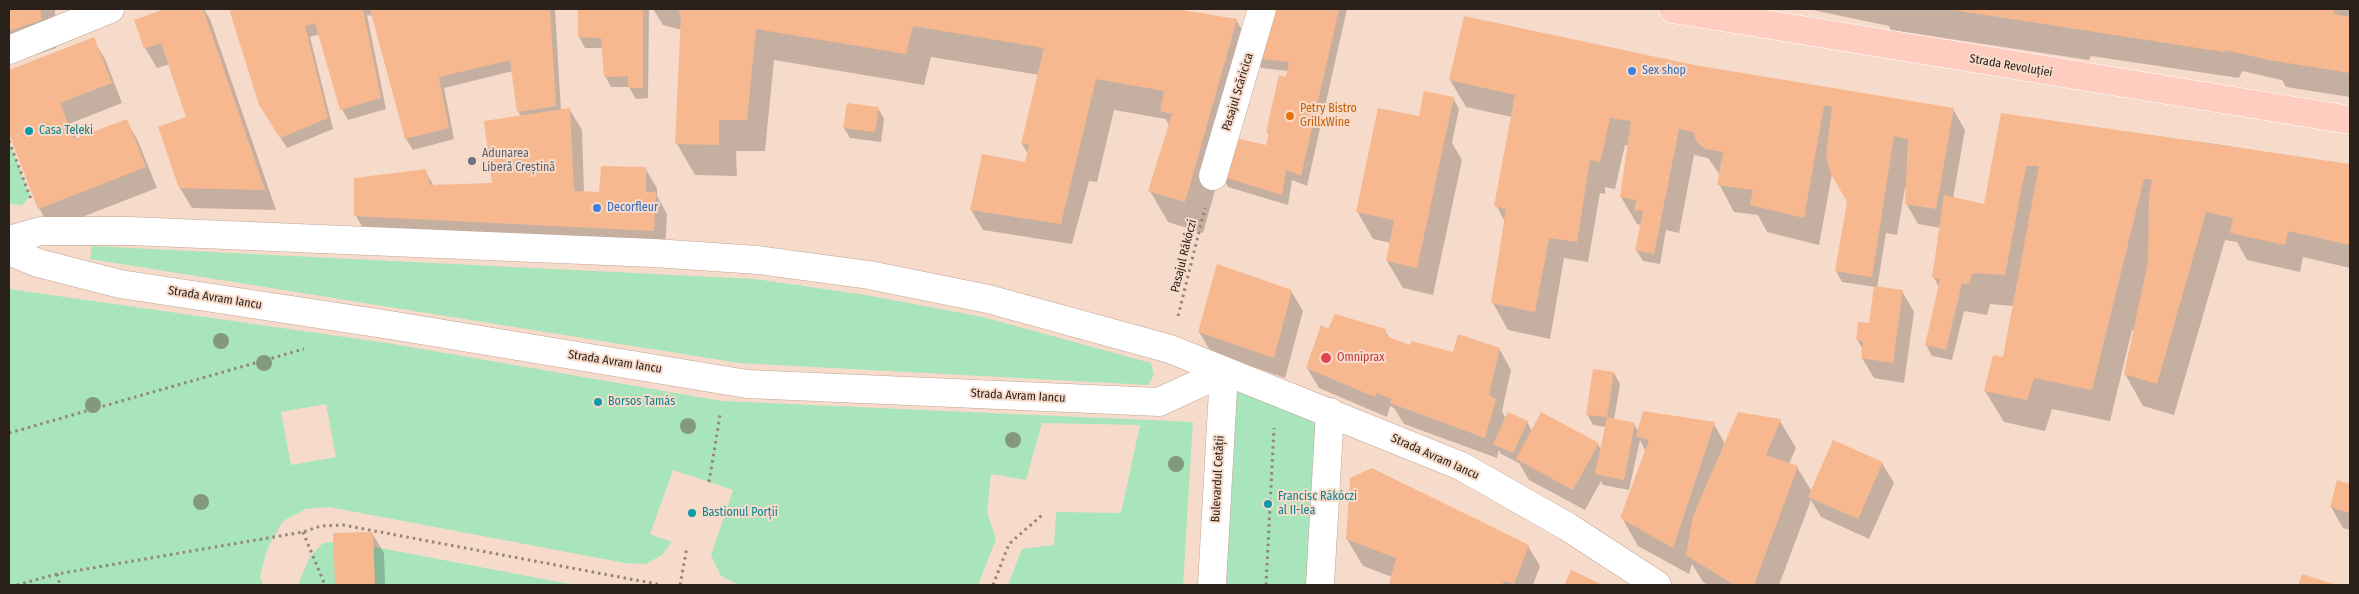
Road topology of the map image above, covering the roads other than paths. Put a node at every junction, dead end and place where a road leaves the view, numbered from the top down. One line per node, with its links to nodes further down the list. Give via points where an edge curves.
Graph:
1 (110, 9): 4 (street)
2 (1262, 9): 6 (street, Pasajul Scăricica)
3 (1673, 9): 5 (main road, Strada Revoluției)
4 (9, 50)
5 (2350, 120)
6 (1213, 176)
7 (9, 240): 9 (street, Strada Avram Iancu, via 41,231 130,231 758,260 869,276 988,299 1170,349)
8 (9, 251): 9 (street, Strada Avram Iancu, via 38,263 120,284 756,384 1158,402)
9 (1224, 372): 10 (street, Strada Avram Iancu); 11 (street, Bulevardul Cetății)
10 (1330, 412): 12 (street); 13 (street, Strada Avram Iancu, via 1461,466 1568,527)
11 (1212, 585)
12 (1320, 585)
13 (1657, 585)

